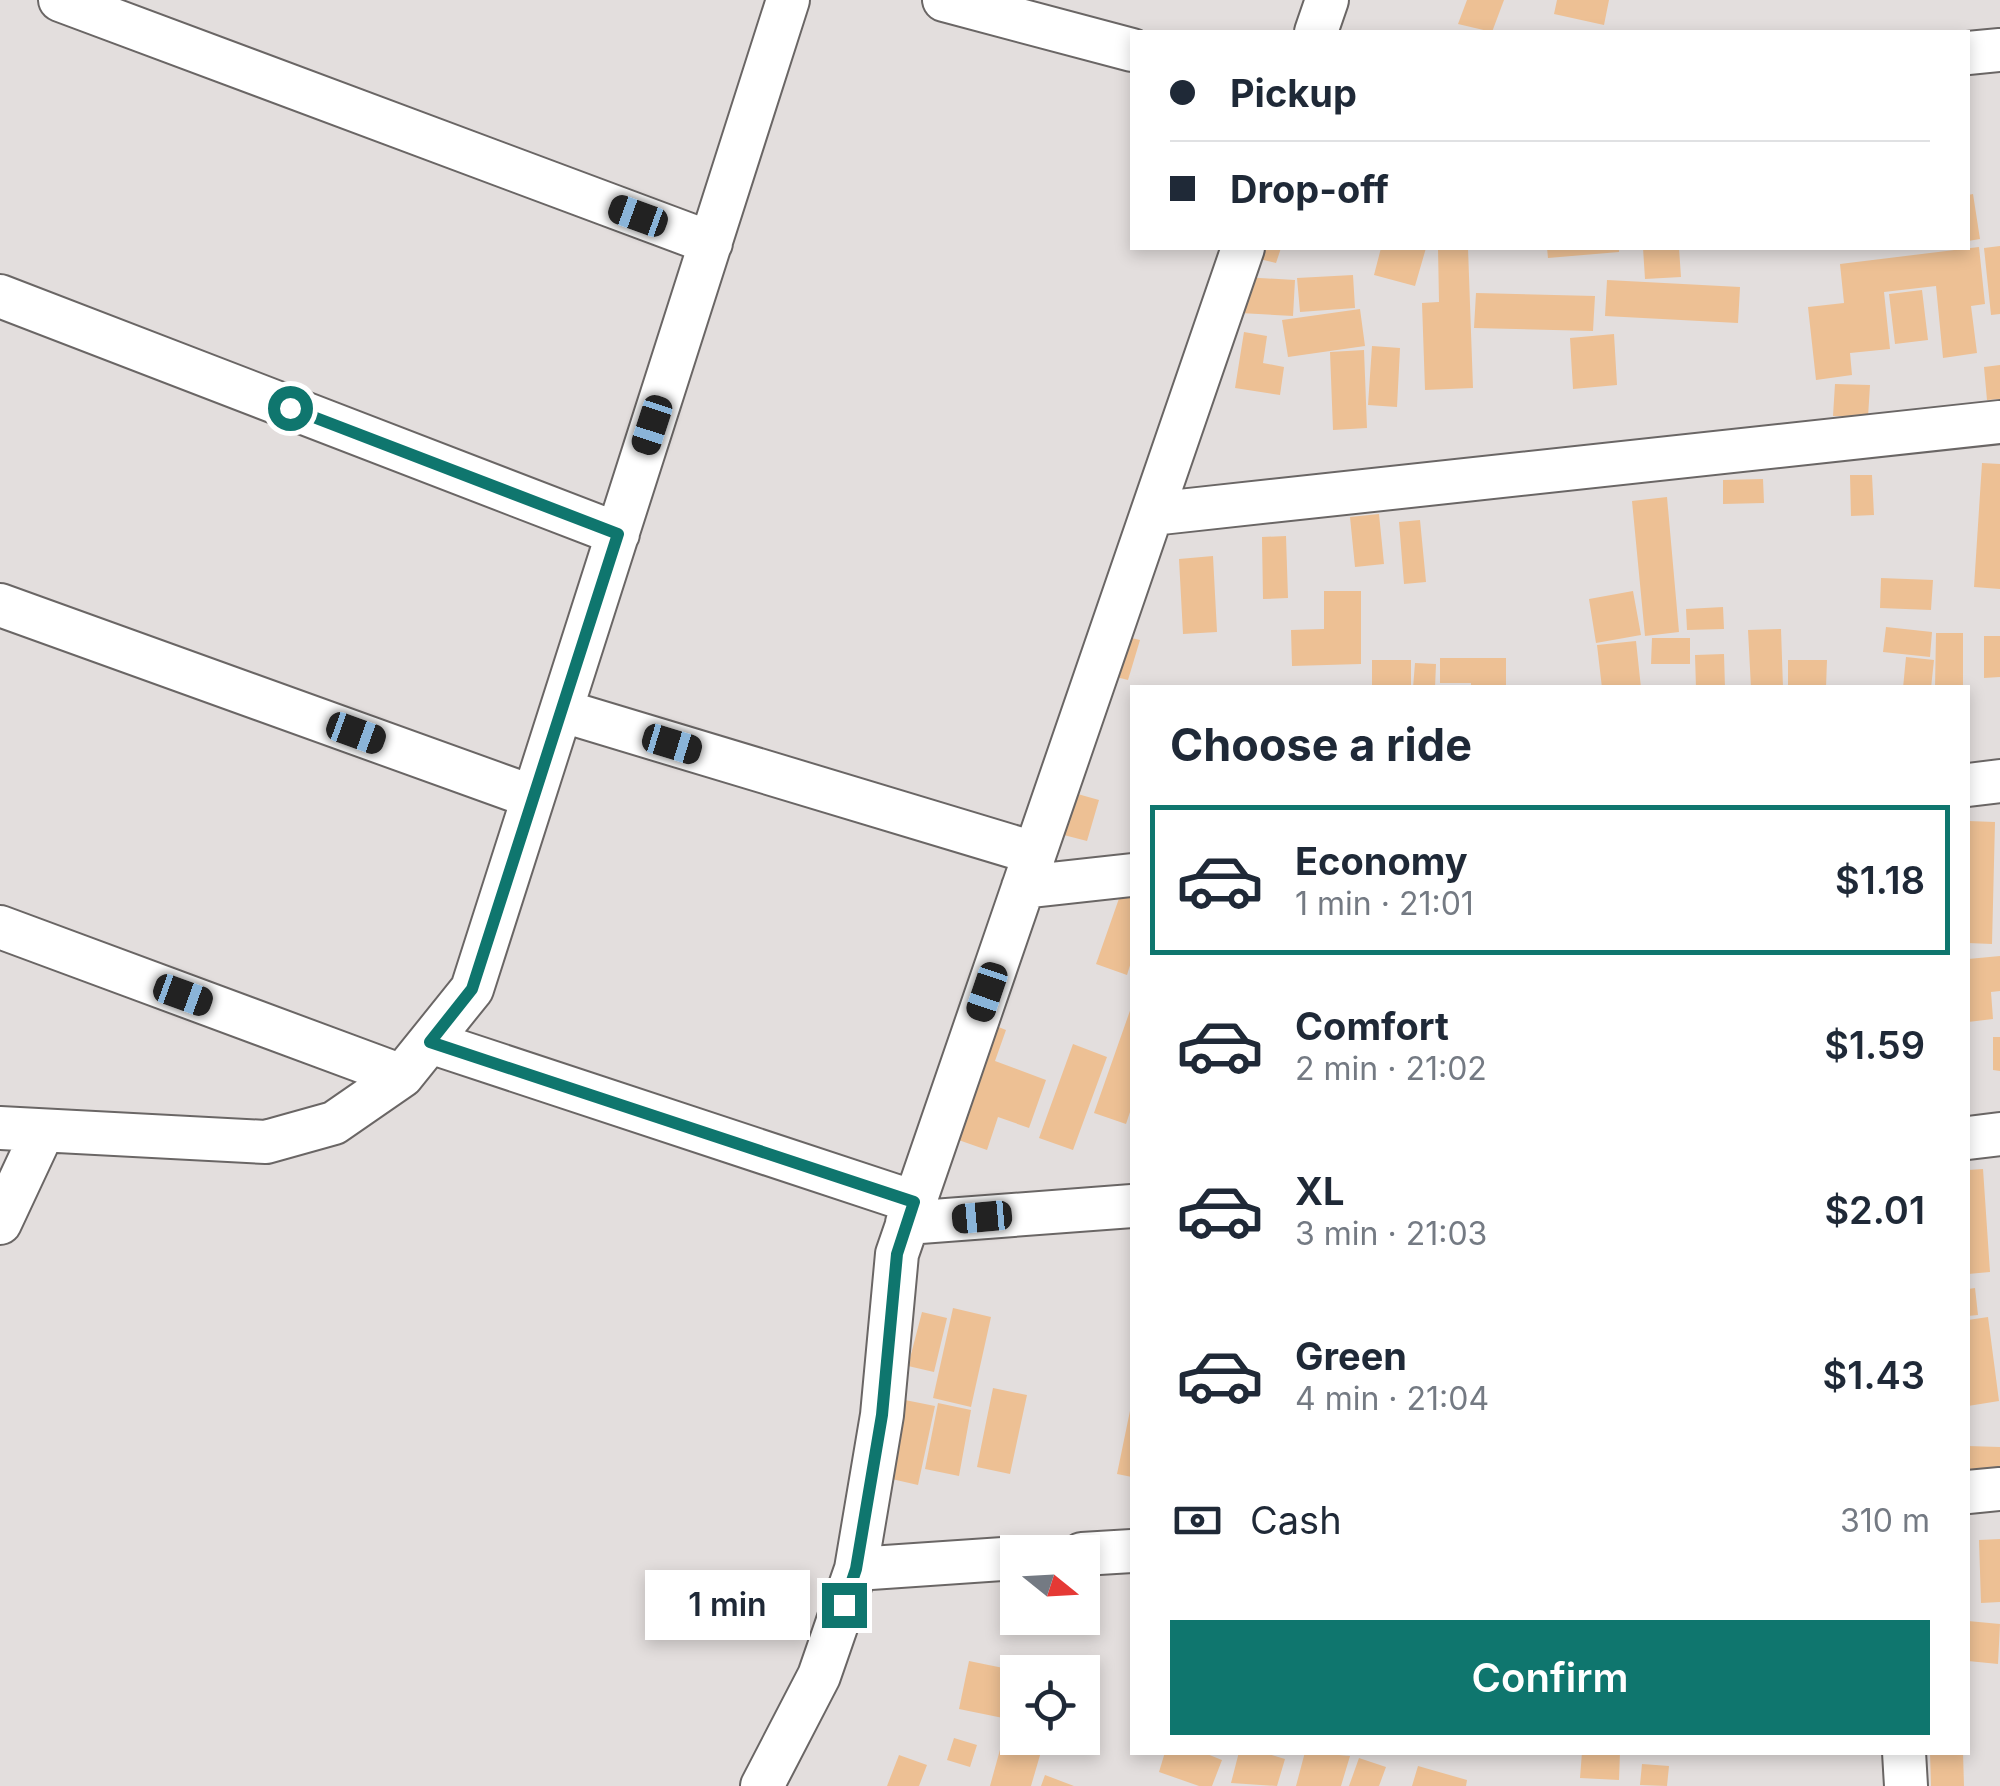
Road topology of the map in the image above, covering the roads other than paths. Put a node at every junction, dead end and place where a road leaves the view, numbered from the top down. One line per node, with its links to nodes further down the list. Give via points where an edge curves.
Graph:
1 (60, 0): 9 (street)
2 (788, 0): 9 (street)
3 (944, 0): 6 (street)
4 (1327, 0): 5 (street)
5 (1317, 30)
6 (1130, 49)
7 (2000, 50): 8 (street)
8 (1970, 53)
9 (711, 243): 14 (street)
10 (1243, 250): 13 (street)
11 (0, 296): 14 (street)
12 (2000, 422): 13 (street)
13 (1152, 514): 20 (street)
14 (618, 534): 16 (street)
15 (0, 605): 19 (street)
16 (562, 711): 19 (street); 20 (street)
17 (2000, 782): 18 (street)
18 (1970, 785)
19 (534, 797): 23 (street, via 472,989)
20 (1029, 870): 21 (street); 30 (street)
21 (1130, 875)
22 (0, 927): 24 (street)
23 (430, 1042): 24 (street); 30 (street)
24 (402, 1076): 26 (street, via 334,1122 266,1142)
25 (0, 1128): 26 (street)
26 (42, 1132): 31 (street)
27 (2000, 1134): 28 (street)
28 (1970, 1138)
29 (1130, 1206): 30 (street)
30 (911, 1212): 37 (street, via 897,1254 882,1415)
31 (0, 1223)
32 (2000, 1489): 33 (street)
33 (1970, 1492)
34 (1130, 1550): 35 (street)
35 (1100, 1553)
36 (1000, 1559): 37 (street)
37 (856, 1569): 39 (street, via 818,1676)
38 (1904, 1755): 40 (street)
39 (762, 1786)
40 (1906, 1786)

